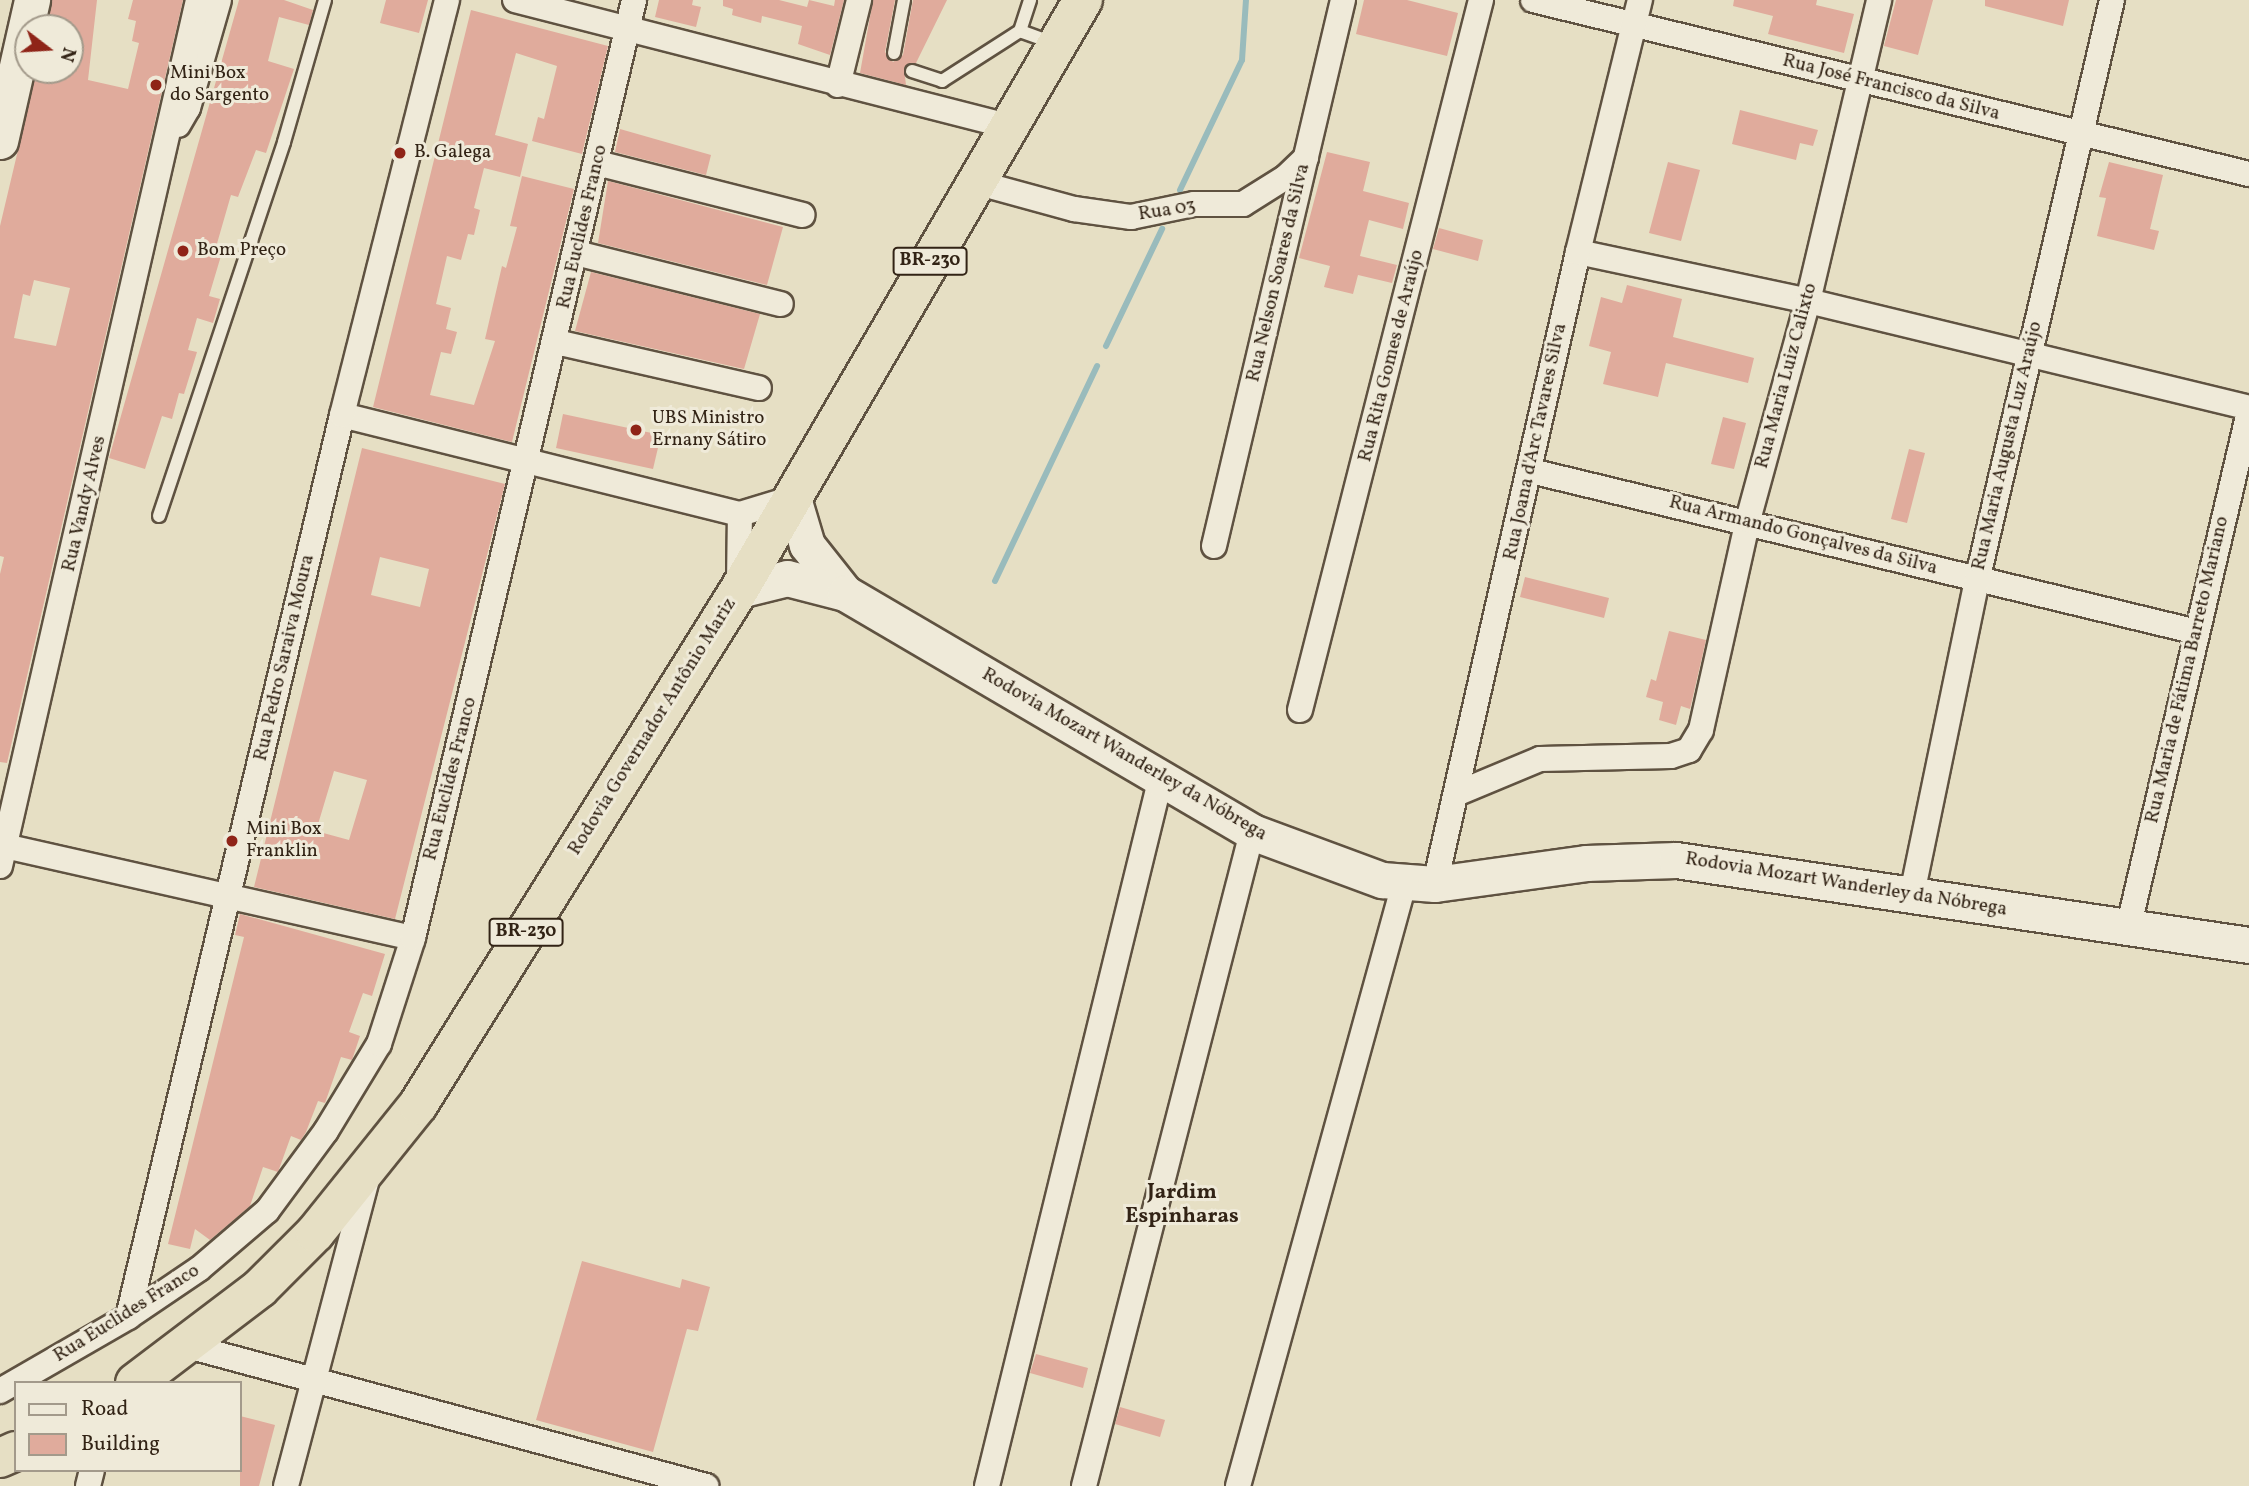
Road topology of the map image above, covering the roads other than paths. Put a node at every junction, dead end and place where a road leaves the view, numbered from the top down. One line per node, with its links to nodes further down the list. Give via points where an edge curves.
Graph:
1 (32, 0): 28 (main road)
2 (198, 0): 29 (street, Rua Vandy Alves, via 170,107)
3 (219, 0): 29 (street, Rua Vandy Alves, via 187,108)
4 (325, 0): 48 (lane, via 285,142)
5 (447, 0): 43 (street, Rua Pedro Saraiva Moura)
6 (515, 0): 19 (street)
7 (634, 0): 19 (street, Rua Euclides Franco)
8 (859, 0): 25 (street)
9 (904, 0): 22 (lane)
10 (1030, 0): 20 (lane)
11 (1083, 0): 21 (highway, Rodovia Governador Antônio Mariz / BR-230)
12 (1343, 0): 30 (street, Rua Nelson Soares da Silva)
13 (1481, 0): 55 (street, Rua Rita Gomes de Araújo)
14 (1533, 0): 18 (street, Rua José Francisco da Silva)
15 (1640, 0): 18 (street, Rua Joana d'Arc Tavares Silva)
16 (1879, 0): 24 (street, Rua Maria Luiz Calixto)
17 (2112, 0): 27 (street, Rua Maria Augusta Luz Araújo)
18 (1634, 26): 24 (street, Rua José Francisco da Silva); 35 (street, Rua Joana d'Arc Tavares Silva)
19 (627, 30): 25 (street); 31 (street, Rua Euclides Franco)
20 (1020, 31): 21 (lane); 23 (lane, via 942,81)
21 (1057, 45): 26 (highway, Rodovia Governador Antônio Mariz / BR-230)
22 (894, 53)
23 (912, 71)
24 (1859, 78): 27 (street, Rua José Francisco da Silva); 37 (street, Rua Maria Luiz Calixto)
25 (838, 85): 26 (street)
26 (1008, 126): 33 (highway, Rodovia Governador Antônio Mariz / BR-230)
27 (2081, 136): 32 (street, Rua José Francisco da Silva); 40 (street, Rua Maria Augusta Luz Araújo)
28 (0, 141)
29 (169, 141): 59 (street, Rua Vandy Alves)
30 (1306, 158): 33 (street, Rua 03, via 1286,177 1243,204 1194,204 1130,217 1074,209); 50 (street, Rua Nelson Soares da Silva)
31 (597, 163): 34 (street); 36 (street, Rua Euclides Franco)
32 (2249, 174)
33 (975, 182): 46 (highway, Rodovia Governador Antônio Mariz / BR-230)
34 (803, 215)
35 (1578, 252): 37 (street); 45 (street, Rua Joana d'Arc Tavares Silva)
36 (576, 253): 38 (street); 39 (street, Rua Euclides Franco)
37 (1808, 301): 40 (street); 49 (street, Rua Maria Luiz Calixto)
38 (781, 304)
39 (556, 342): 41 (street); 44 (street, Rua Euclides Franco)
40 (2030, 353): 42 (street); 52 (street, Rua Maria Augusta Luz Araújo)
41 (760, 388)
42 (2249, 410): 54 (street, Rua Maria de Fátima Barreto Mariano)
43 (342, 415): 44 (street); 61 (street, Rua Pedro Saraiva Moura)
44 (528, 461): 47 (street); 64 (street, Rua Euclides Franco)
45 (1531, 471): 49 (street, Rua Armando Gonçalves da Silva); 57 (street, Rua Joana d'Arc Tavares Silva)
46 (793, 498): 47 (street); 51 (main road, Rodovia Mozart Wanderley da Nóbrega); 53 (highway, Rodovia Governador Antônio Mariz / BR-230)
47 (740, 514): 53 (street)
48 (159, 516)
49 (1748, 520): 52 (street, Rua Armando Gonçalves da Silva); 57 (street, Rua Maria Luiz Calixto, via 1707,709 1689,750 1651,758 1540,759)
50 (1214, 546)
51 (792, 559): 53 (main road); 56 (main road, Rodovia Mozart Wanderley da Nóbrega)
52 (1977, 581): 54 (street, Rua Armando Gonçalves da Silva); 62 (street, Rua Maria Augusta Luz Araújo)
53 (739, 590): 66 (highway, Rodovia Governador Antônio Mariz / BR-230, via 481,1007)
54 (2197, 632): 63 (street, Rua Maria de Fátima Barreto Mariano)
55 (1300, 710)
56 (1161, 777): 58 (main road, Rodovia Mozart Wanderley da Nóbrega); 74 (street)
57 (1456, 794): 60 (street, Rua Joana d'Arc Tavares Silva)
58 (1252, 832): 60 (main road, Rodovia Mozart Wanderley da Nóbrega, via 1354,873); 75 (street)
59 (2, 852): 61 (street)
60 (1420, 884): 62 (main road, Rodovia Mozart Wanderley da Nóbrega, via 1586,863 1676,860); 76 (street, Rua Joana d'Arc Tavares Silva)
61 (230, 894): 64 (street); 67 (street, Rua Pedro Saraiva Moura)
62 (1912, 894): 63 (main road, Rodovia Mozart Wanderley da Nóbrega)
63 (2128, 929): 65 (main road, Rodovia Mozart Wanderley da Nóbrega)
64 (413, 939): 67 (street, Rua Euclides Franco, via 379,1044 326,1131 267,1211 199,1269)
65 (2249, 945)
66 (370, 1168): 68 (highway, Rodovia Governador Antônio Mariz / BR-230, via 260,1287); 69 (street)
67 (128, 1317): 70 (street, Rua Euclides Franco)
68 (188, 1346): 69 (street); 71 (highway, Rodovia Governador Antônio Mariz / BR-230)
69 (312, 1379): 72 (street); 73 (street)
70 (17, 1381)
71 (138, 1381)
72 (286, 1486)
73 (706, 1486)
74 (987, 1486)
75 (1084, 1486)
76 (1238, 1486)

